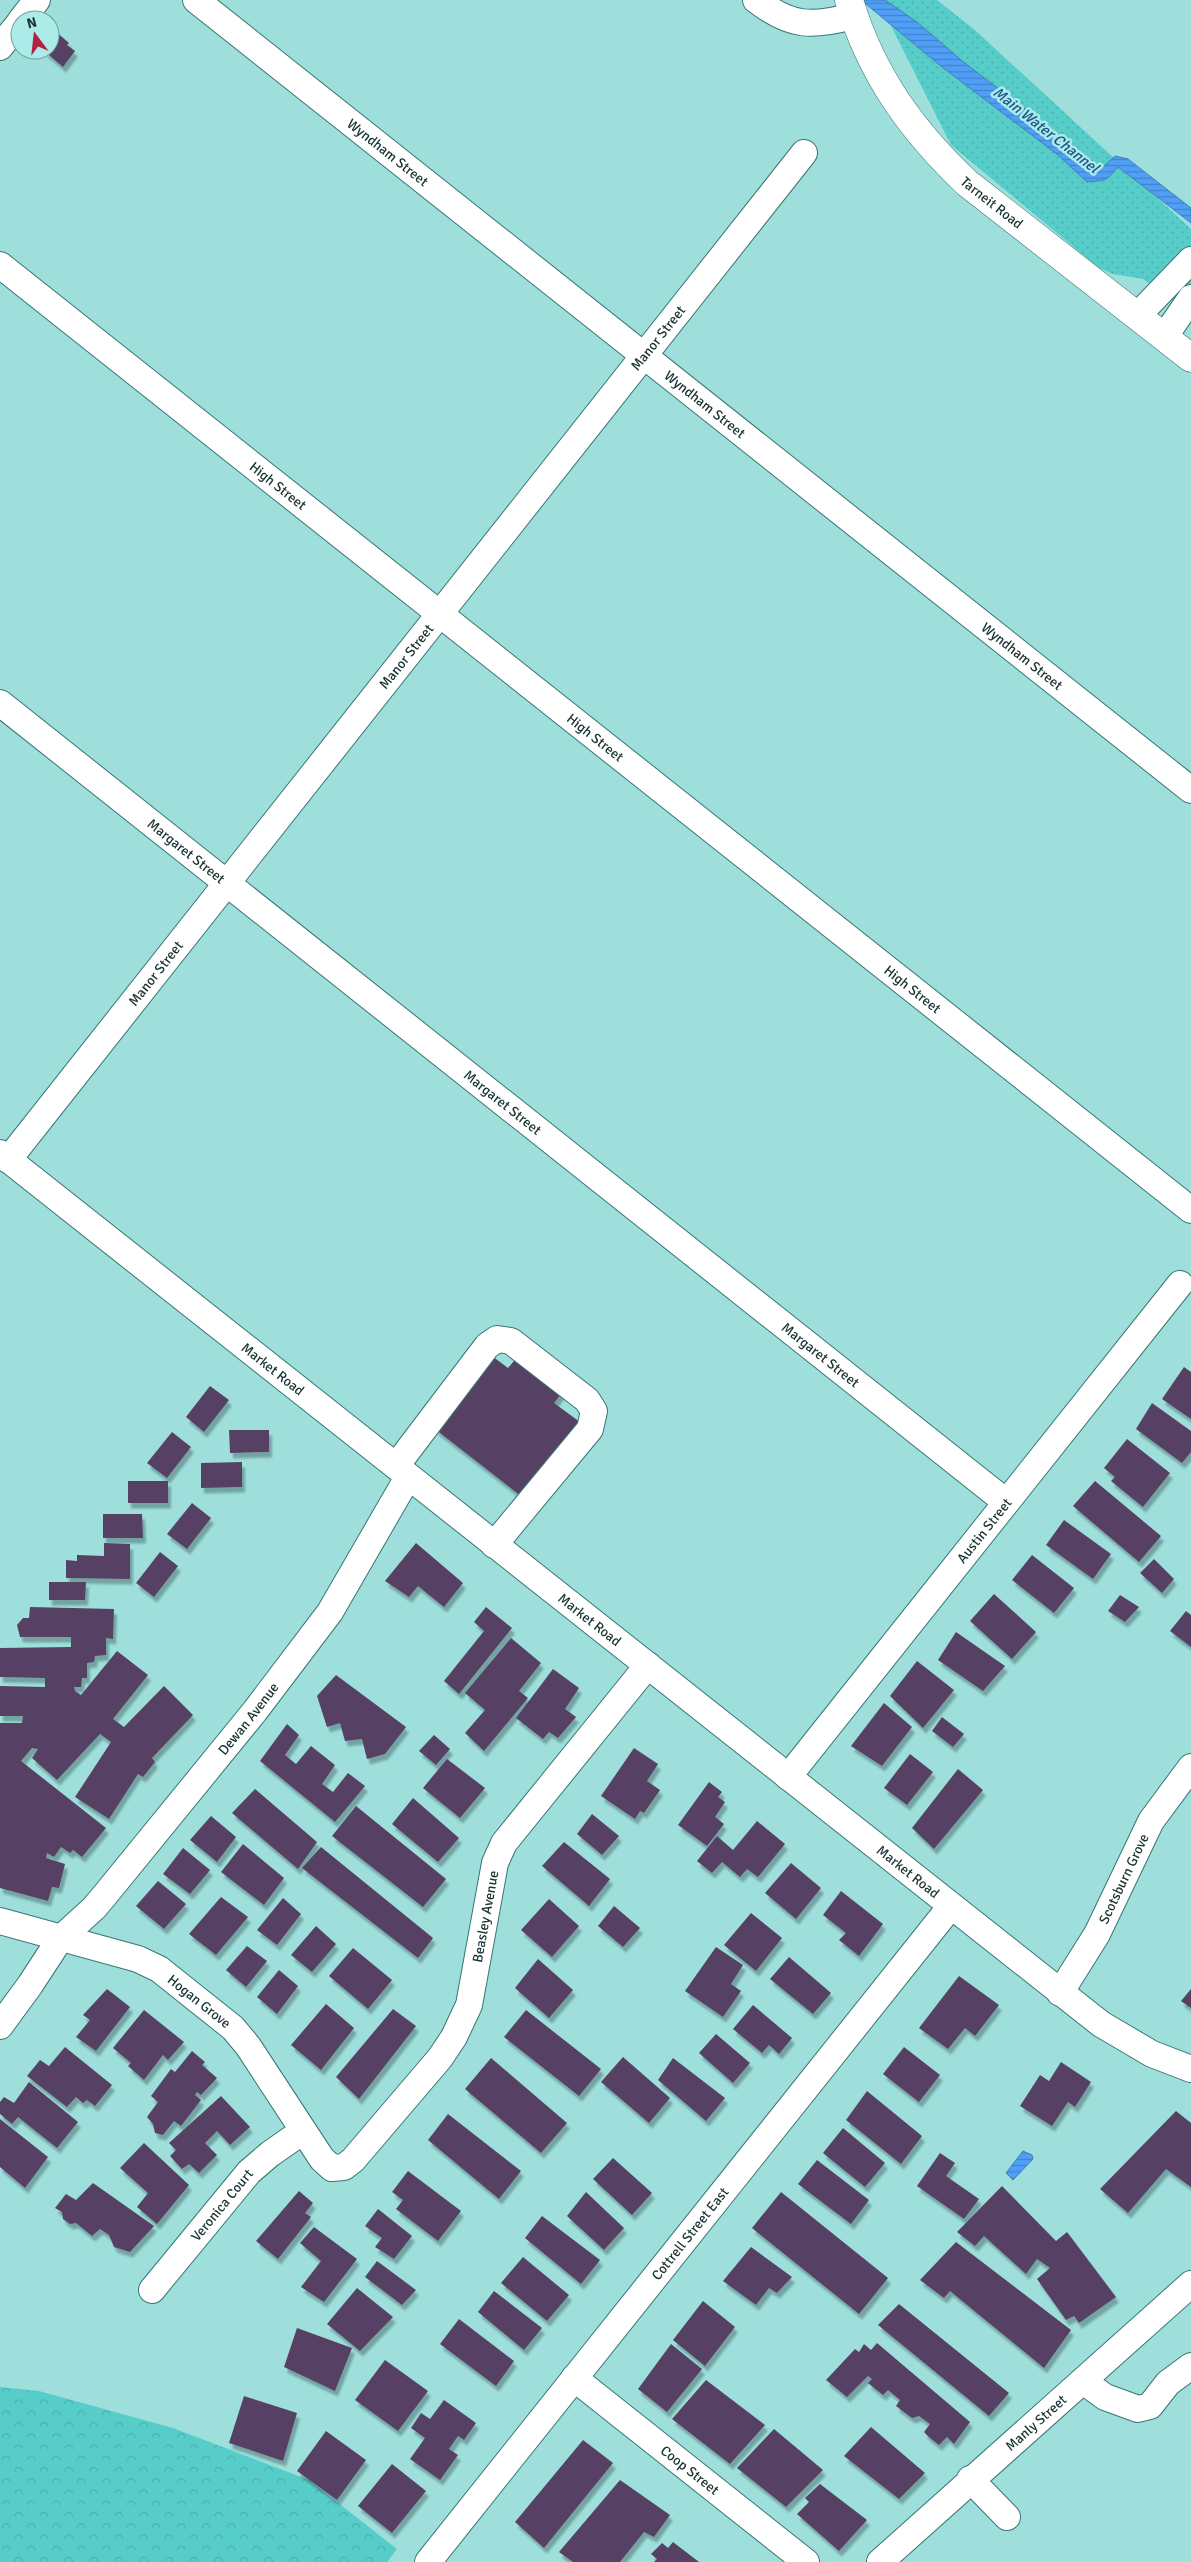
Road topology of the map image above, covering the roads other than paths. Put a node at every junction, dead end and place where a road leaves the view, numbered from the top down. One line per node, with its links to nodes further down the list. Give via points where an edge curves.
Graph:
1 (37, 0): 5 (street)
2 (196, 0): 14 (street, Wyndham Street)
3 (756, 0): 4 (street, via 772,12 802,23 831,22)
4 (851, 8): 12 (main road, Tarneit Road, via 874,67 907,117 939,156 967,183)
5 (29, 10)
6 (10, 35): 7 (street)
7 (0, 47)
8 (804, 153): 14 (street, Manor Street)
9 (1191, 260): 12 (street)
10 (0, 265): 16 (street, High Street)
11 (1191, 298): 13 (street)
12 (1138, 315): 13 (main road, Tarneit Road)
13 (1165, 336): 15 (main road, Tarneit Road)
14 (643, 355): 16 (street, Manor Street); 18 (street, Wyndham Street)
15 (1191, 358)
16 (439, 614): 19 (street, Manor Street); 21 (street, High Street)
17 (0, 703): 19 (street, Margaret Street)
18 (1191, 790)
19 (226, 882): 20 (street, Manor Street); 24 (street, Margaret Street)
20 (4, 1156): 23 (street, Market Road)
21 (1191, 1210)
22 (1180, 1284): 24 (street, Austin Street)
23 (402, 1471): 25 (street, Market Road); 25 (street, Dewan Avenue, via 487,1346 497,1339 511,1341 587,1400 594,1411 590,1429); 31 (street, Dewan Avenue, via 324,1619 255,1711 94,1908)
24 (1006, 1502): 28 (street, Austin Street)
25 (494, 1544): 26 (street, Market Road)
26 (648, 1665): 28 (street, Market Road); 36 (street, Beasley Avenue, via 499,1853 469,2005 454,2037 354,2160)
27 (1191, 1767): 32 (street, Scotsburn Grove, via 1151,1821 1097,1934)
28 (788, 1777): 29 (street, Market Road)
29 (951, 1906): 32 (street, Market Road); 40 (street, Cottrell Street East)
30 (0, 1921): 31 (street, Hogan Grove)
31 (60, 1939): 33 (street, Dewan Avenue); 35 (street, Hogan Grove, via 138,1959 170,1976 241,2037)
32 (1060, 1993): 34 (street, Market Road, via 1122,2038)
33 (0, 2026)
34 (1191, 2069)
35 (303, 2131): 36 (street, Hogan Grove, via 322,2159); 38 (street, Veronica Court, via 249,2172)
36 (335, 2169)
37 (1191, 2284): 41 (street, Manly Street)
38 (152, 2290)
39 (1191, 2366): 41 (street, via 1168,2383 1150,2406 1138,2409 1105,2397)
40 (574, 2378): 44 (street, Cottrell Street East); 45 (street, Coop Street)
41 (1083, 2381): 42 (street, Manly Street)
42 (970, 2480): 43 (street); 46 (street, Manly Street)
43 (1007, 2517)
44 (428, 2562)
45 (806, 2562)
46 (880, 2562)

